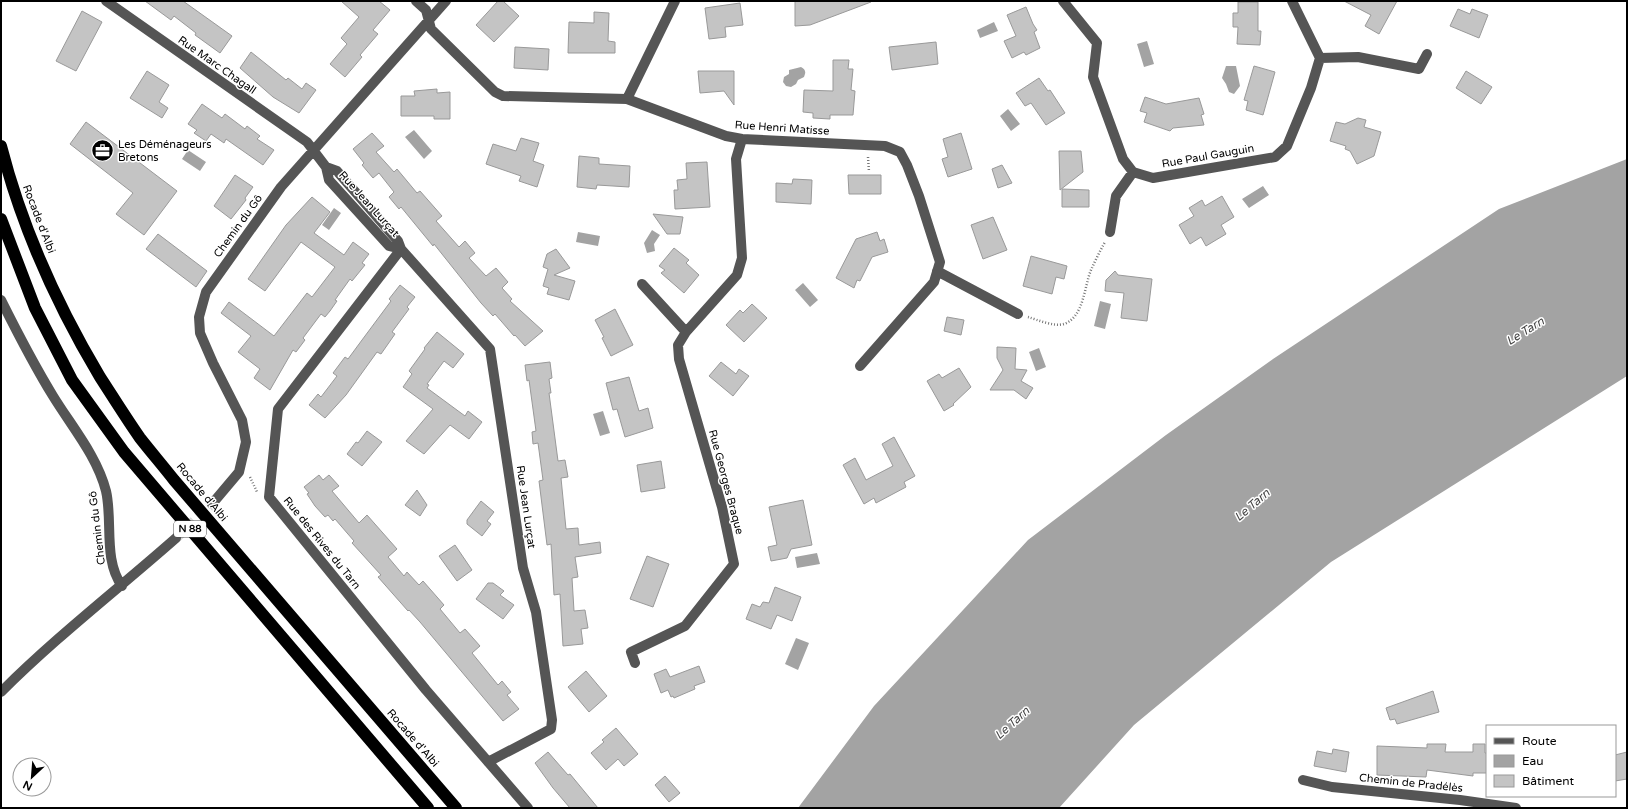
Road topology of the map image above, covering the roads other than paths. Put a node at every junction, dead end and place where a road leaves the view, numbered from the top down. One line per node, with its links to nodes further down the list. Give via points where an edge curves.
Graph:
1 (106, 1): 13 (street, Rue Marc Chagall, via 307,142)
2 (416, 1): 7 (street, Rue Henri Matisse, via 426,10)
3 (446, 1): 7 (street, Chemin du Gô)
4 (675, 1): 10 (street)
5 (1063, 1): 14 (street, via 1098,43 1093,77 1123,159)
6 (1292, 1): 9 (street)
7 (429, 20): 10 (street, Rue Henri Matisse, via 431,29 495,92 503,96); 13 (street, Chemin du Gô)
8 (1427, 54): 9 (street, via 1419,69 1358,57)
9 (1320, 58): 14 (street, Rue Paul Gauguin, via 1311,88 1287,146 1275,156 1153,178)
10 (627, 99): 11 (street, Rue Henri Matisse, via 721,134)
11 (742, 139): 18 (street, Rue Henri Matisse, via 886,146 900,152 919,196 940,262); 22 (street, Rue Georges Braque, via 736,160 741,266 737,275)
12 (1, 146): 32 (highway, Rocade d'Albi / N 88, via 9,179 58,301 91,361 140,437)
13 (312, 151): 17 (street, Rue Jean Lurçat, via 326,167 337,171 398,240); 24 (street, Chemin du Gô, via 281,187 206,292 199,318 200,333 242,420 246,442 239,472)
14 (1133, 172): 16 (street, via 1116,196)
15 (1, 218): 31 (highway, N 88, via 35,308 72,380 124,452)
16 (1110, 232)
17 (401, 249): 29 (street, Rue Jean Lurçat, via 490,349 523,568 536,612 552,720 551,729); 29 (street, Rue des Rives du Tarn, via 278,409 269,497)
18 (937, 271): 21 (street); 23 (street, Rue Henri Matisse, via 934,282)
19 (642, 284): 22 (street)
20 (1, 300): 26 (street, Chemin du Gô, via 38,370 91,455 102,478 114,573)
21 (1018, 314)
22 (686, 332): 27 (street, Rue Georges Braque, via 678,345 679,359 722,507 734,564 685,626 631,652)
23 (860, 366)
24 (212, 504)
25 (176, 538): 26 (street)
26 (122, 586): 28 (street, via 56,640)
27 (635, 663)
28 (1, 692)
29 (488, 762): 33 (street, Rue des Rives du Tarn)
30 (1303, 780): 34 (street, Chemin de Pradélès, via 1332,787)
31 (428, 808)
32 (456, 808)
33 (528, 808)
34 (1516, 808)

